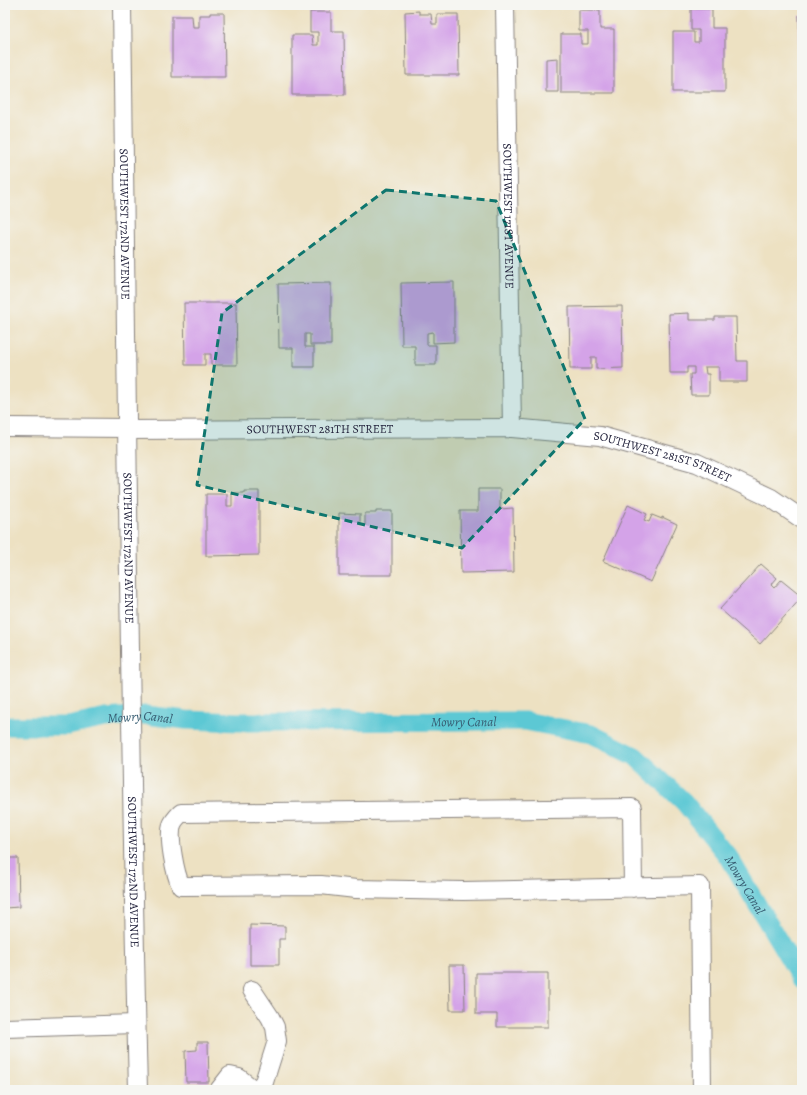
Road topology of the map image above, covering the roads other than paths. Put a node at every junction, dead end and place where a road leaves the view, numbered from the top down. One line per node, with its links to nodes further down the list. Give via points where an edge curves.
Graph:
1 (122, 5): 5 (street, SOUTHWEST 172ND AVENUE)
2 (505, 5): 4 (street, SOUTHWEST 171ST AVENUE)
3 (5, 427): 5 (street)
4 (512, 428): 5 (street, SOUTHWEST 281TH STREET); 6 (street, SOUTHWEST 281ST STREET, via 600,436 697,463 772,498)
5 (128, 429): 9 (street, SOUTHWEST 172ND AVENUE, via 130,738)
6 (802, 519)
7 (633, 888): 7 (street, via 462,891 356,889 321,885 181,886 171,850 172,825 181,813 632,808); 15 (street, via 700,886)
8 (252, 990): 14 (street, via 275,1027 277,1041 264,1082)
9 (136, 1024): 10 (street); 11 (street, SOUTHWEST 172ND AVENUE)
10 (5, 1028)
11 (138, 1090)
12 (220, 1090): 13 (street, via 230,1076 239,1078)
13 (254, 1090)
14 (257, 1090)
15 (702, 1090)

